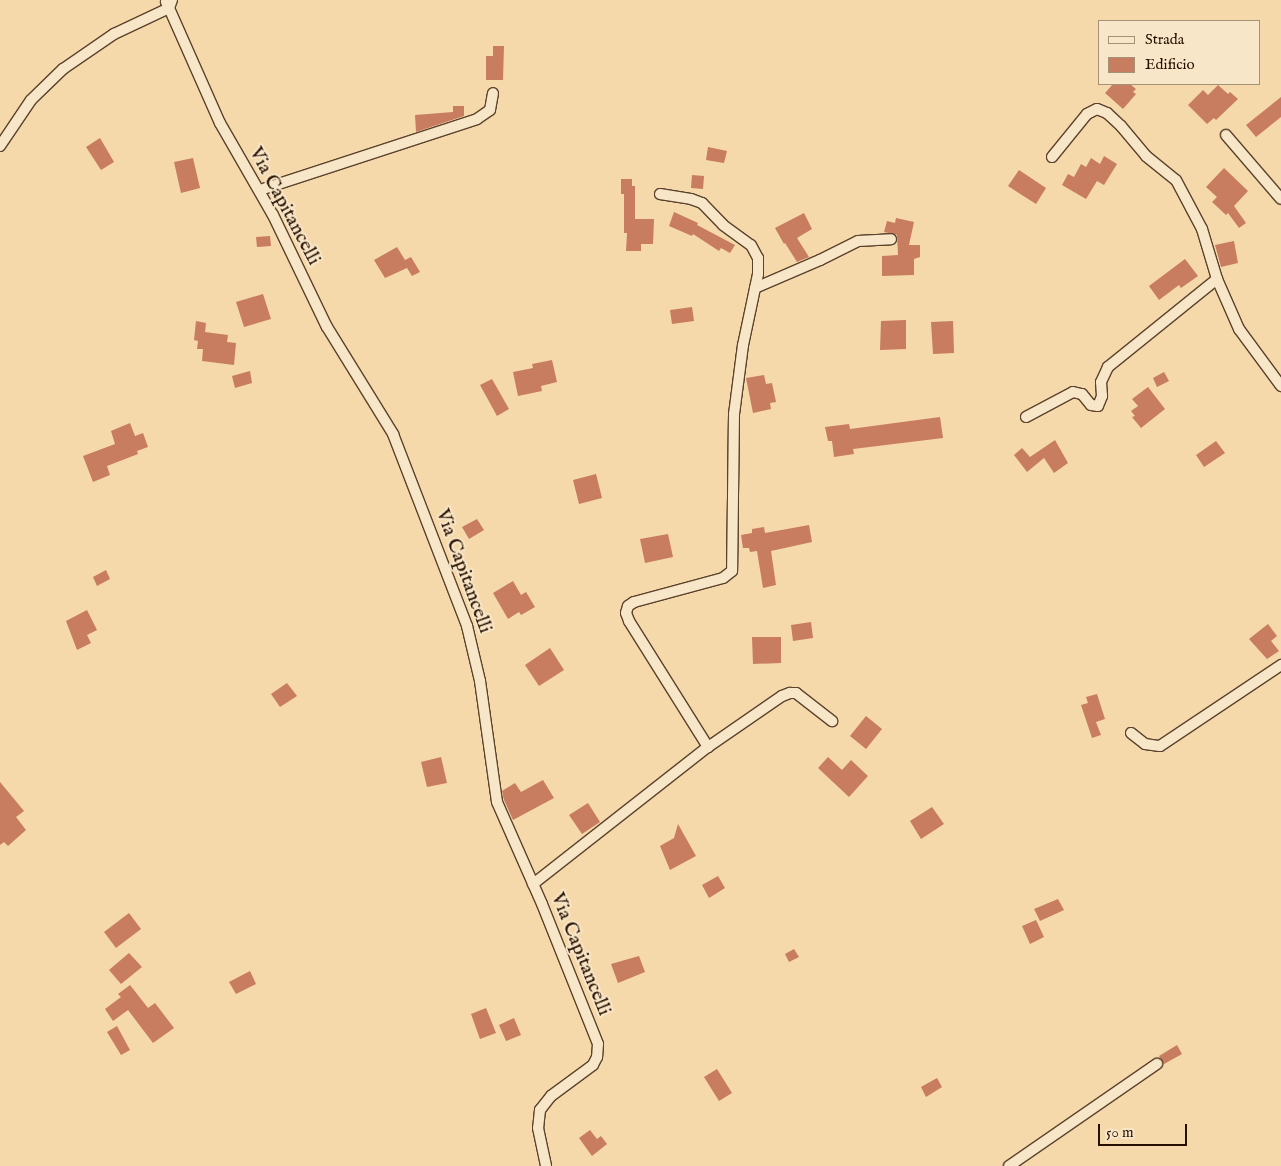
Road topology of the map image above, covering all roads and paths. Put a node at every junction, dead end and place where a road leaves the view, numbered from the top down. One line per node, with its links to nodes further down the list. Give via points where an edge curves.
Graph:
1 (169, 3): 4 (street, via 68,65 31,100); 6 (street, Via Capitancelli, via 220,123)
2 (493, 93): 6 (street, via 490,110 477,119)
3 (1226, 135): 8 (street)
4 (0, 146)
5 (1052, 157): 10 (street, via 1092,110 1107,114 1182,189 1202,229)
6 (260, 190): 18 (street, Via Capitancelli, via 328,327 385,419 405,460 471,639 496,798)
7 (660, 194): 11 (street, via 700,202 723,225 748,242 758,258)
8 (1281, 200)
9 (891, 239): 11 (street, via 858,241)
10 (1217, 279): 12 (street, via 1242,334); 13 (street, via 1108,367 1101,382 1102,396 1098,406 1091,405 1080,393 1071,392)
11 (755, 288): 17 (street, via 742,351 734,420 732,571 723,578 632,602 626,613)
12 (1281, 386)
13 (1026, 417)
14 (1281, 665): 16 (street, via 1160,746 1145,744)
15 (832, 721): 17 (street, via 803,697 790,693)
16 (1131, 733)
17 (708, 747): 18 (street)
18 (533, 884): 20 (street, Via Capitancelli, via 599,1048 592,1065 551,1096 540,1110 538,1128)
19 (1157, 1064): 21 (street)
20 (546, 1166)
21 (1009, 1166)

